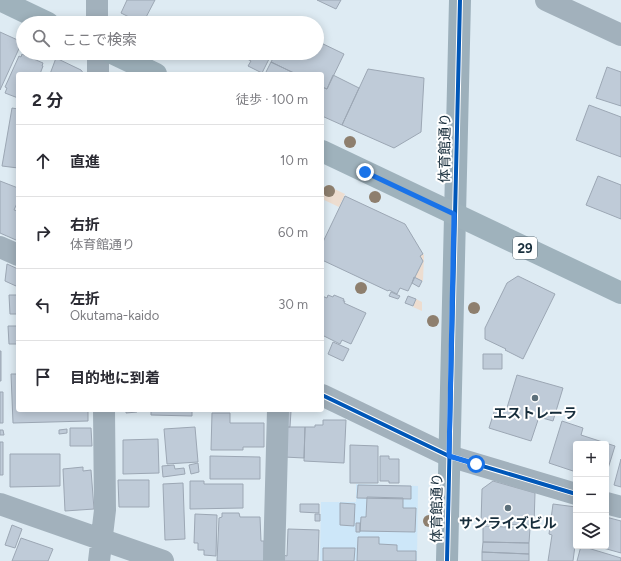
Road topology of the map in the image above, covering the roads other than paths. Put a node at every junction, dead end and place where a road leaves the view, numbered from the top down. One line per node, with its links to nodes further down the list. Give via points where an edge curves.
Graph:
1 (0, 0): 5 (main road)
2 (97, 0): 6 (street)
3 (460, 0): 13 (street, 体育館通り)
4 (546, 0): 7 (street)
5 (33, 16)
6 (97, 16)
7 (621, 35)
8 (98, 60): 10 (street)
9 (127, 60): 11 (main road)
10 (98, 72)
11 (152, 72)
12 (324, 153): 13 (main road, 29)
13 (454, 214): 16 (main road, 29); 20 (street, 体育館通り)
14 (0, 247): 15 (street)
15 (16, 254)
16 (621, 293)
17 (324, 397): 20 (street)
18 (104, 412): 25 (street, via 105,510)
19 (278, 412): 28 (street)
20 (449, 456): 21 (street); 29 (street, 体育館通り)
21 (573, 493)
22 (0, 504): 25 (street)
23 (609, 504): 24 (street)
24 (621, 507)
25 (102, 540): 26 (street); 27 (street)
26 (99, 561)
27 (163, 561)
28 (274, 561)
29 (447, 561)

